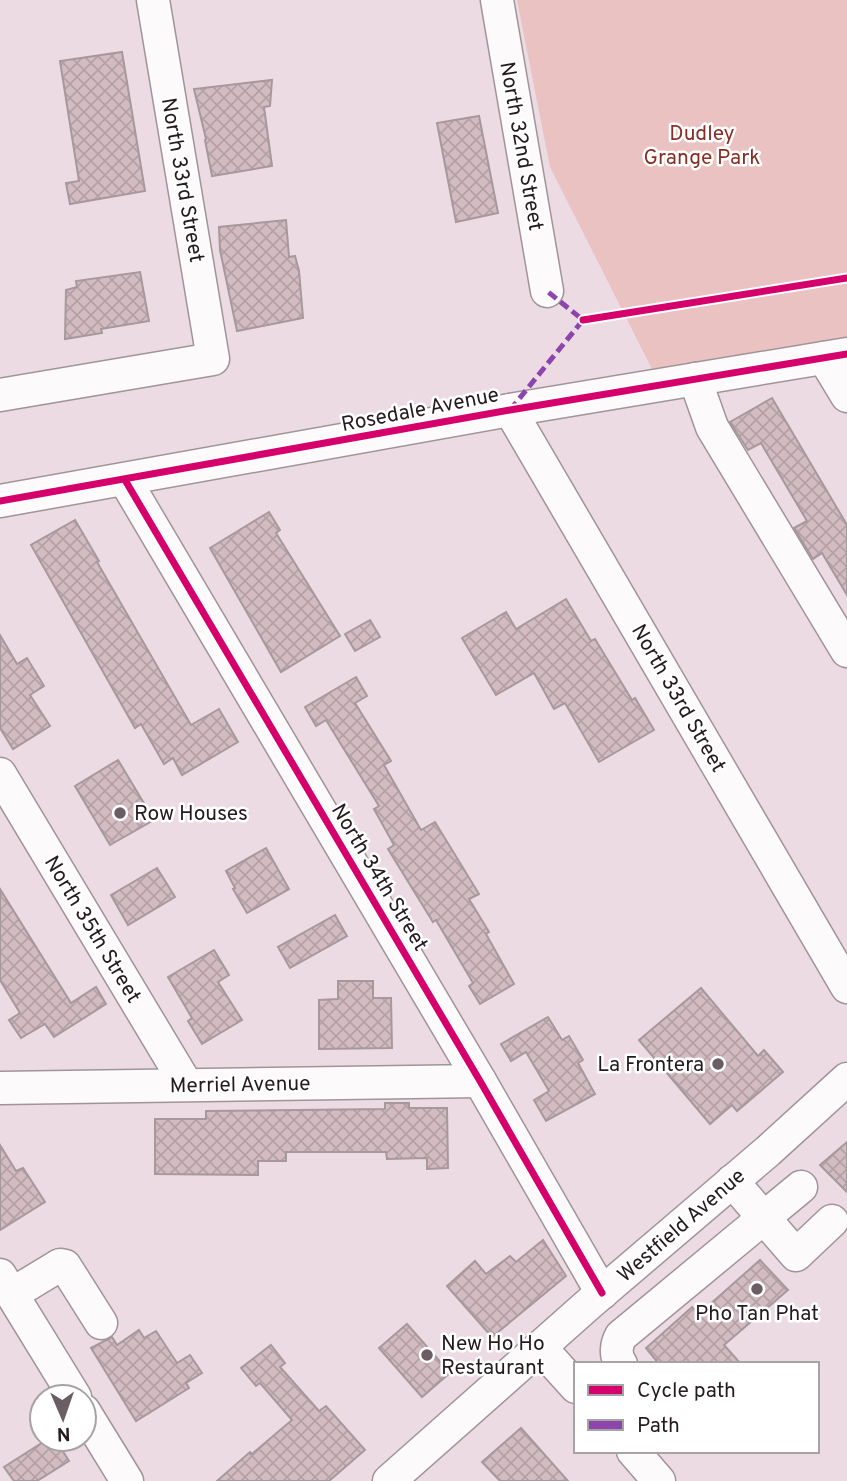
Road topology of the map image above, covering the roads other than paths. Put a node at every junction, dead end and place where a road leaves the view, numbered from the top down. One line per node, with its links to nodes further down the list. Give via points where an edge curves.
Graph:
1 (152, 0): 6 (street, North 33rd Street, via 213,359)
2 (497, 0): 3 (street, North 32nd Street)
3 (547, 291)
4 (835, 356): 5 (street, Rosedale Avenue); 7 (street)
5 (695, 379): 8 (street, Rosedale Avenue); 11 (street, via 712,427)
6 (0, 395)
7 (847, 396)
8 (510, 410): 9 (street, Rosedale Avenue); 13 (street, North 33rd Street)
9 (125, 480): 10 (street, Rosedale Avenue); 15 (street, North 34th Street)
10 (0, 501)
11 (847, 651)
12 (0, 775): 16 (street, North 35th Street)
13 (847, 987)
14 (847, 1079): 18 (street, Westfield Avenue)
15 (480, 1081): 16 (street, Merriel Avenue); 26 (street, North 34th Street)
16 (186, 1084): 17 (street, Merriel Avenue)
17 (0, 1088)
18 (768, 1151): 19 (street, Westfield Avenue); 20 (street)
19 (732, 1181): 21 (street); 22 (street, Westfield Avenue)
20 (801, 1187): 21 (street); 23 (street)
21 (763, 1218): 23 (street, via 796,1255); 24 (street)
22 (677, 1229): 24 (street); 26 (street, Westfield Avenue)
23 (839, 1230)
24 (708, 1264): 29 (street)
25 (6, 1285): 27 (street, via 65,1266); 30 (street)
26 (597, 1297): 28 (street, Westfield Avenue); 29 (street, North 34th Street)
27 (102, 1324)
28 (540, 1347): 31 (street); 35 (street, Westfield Avenue)
29 (621, 1350)
30 (66, 1383)
31 (574, 1385)
32 (98, 1434): 34 (street)
33 (635, 1453): 36 (street)
34 (127, 1481)
35 (389, 1481)
36 (659, 1481)

